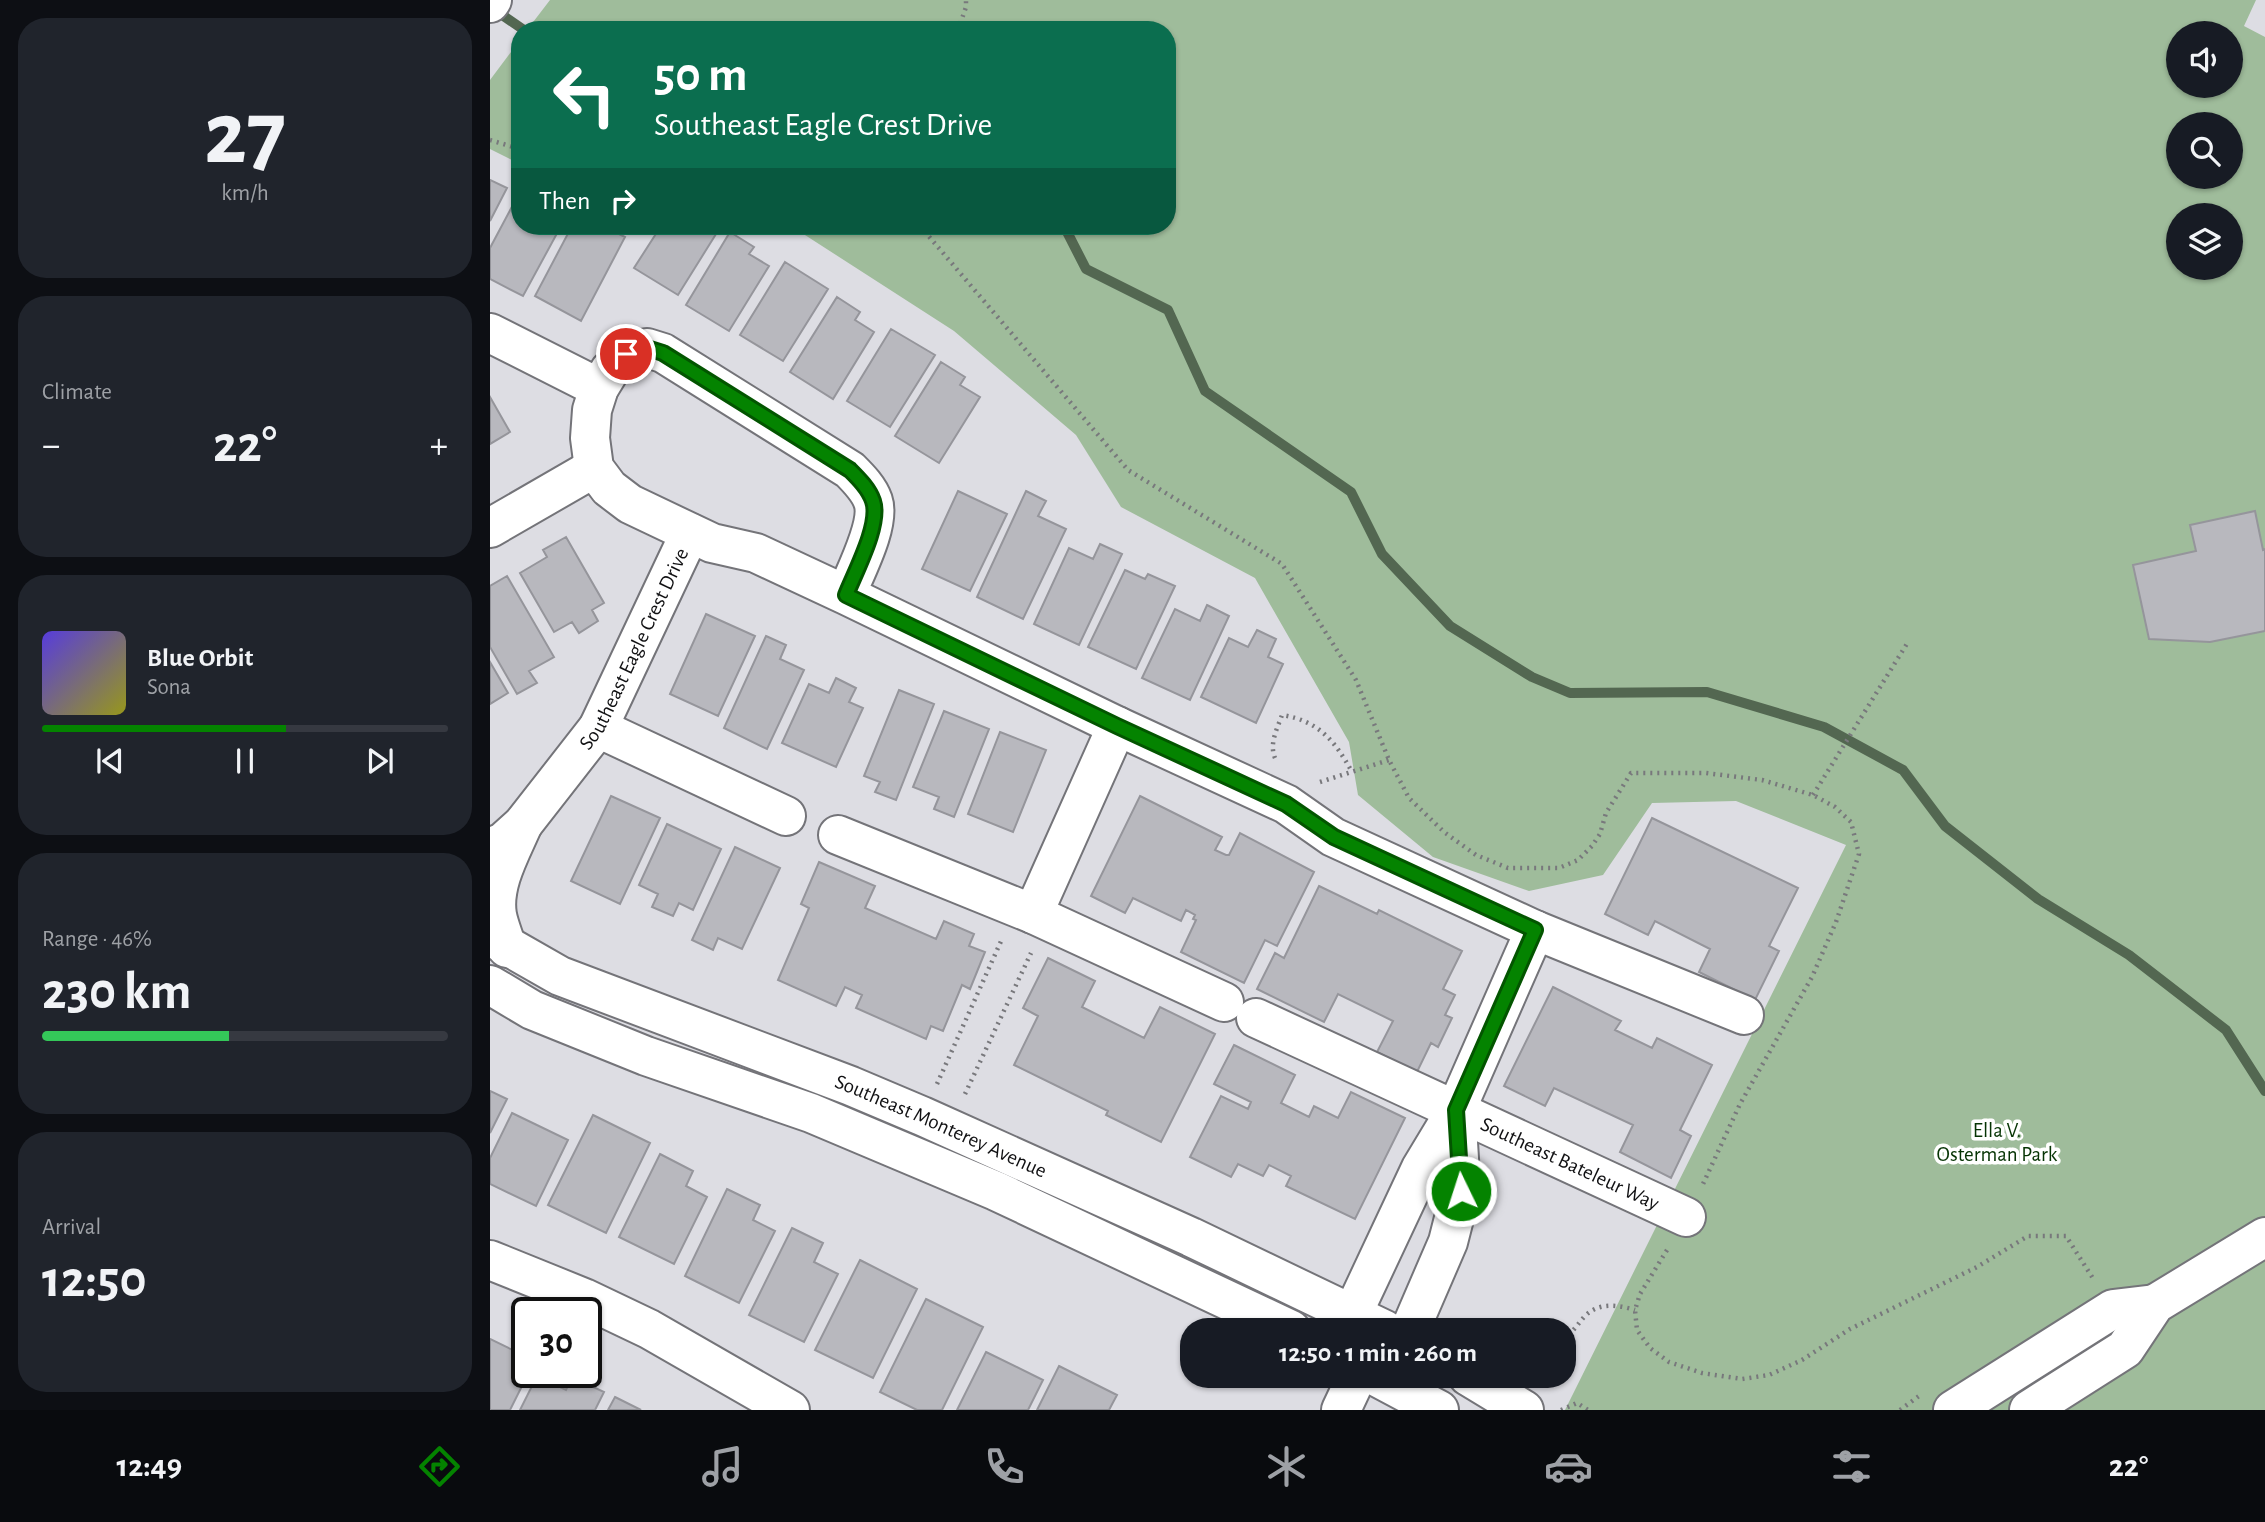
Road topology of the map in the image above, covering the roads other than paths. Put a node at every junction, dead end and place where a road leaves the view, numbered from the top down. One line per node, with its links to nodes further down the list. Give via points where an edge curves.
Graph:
1 (490, 332): 2 (street)
2 (599, 388): 3 (street, via 591,419); 6 (street, via 626,354 647,348 663,353 850,470 874,502 874,523)
3 (594, 468): 4 (street); 5 (street, via 630,504)
4 (490, 528)
5 (690, 533): 6 (street, Southeast Eagle Crest Drive, via 756,553); 8 (street, Southeast Eagle Crest Drive)
6 (846, 595): 7 (street, Southeast Eagle Crest Drive)
7 (1117, 726): 13 (street); 14 (street, Southeast Eagle Crest Drive, via 1290,794 1334,837)
8 (598, 728): 9 (street); 10 (street, Southeast Eagle Crest Drive)
9 (786, 816)
10 (523, 824): 12 (street, Southeast Eagle Crest Drive); 15 (street, Southeast Eagle Crest Drive, via 498,893)
11 (838, 835): 13 (street, Southeast Bateleur Way)
12 (490, 848)
13 (1033, 914): 18 (street, Southeast Bateleur Way)
14 (1535, 930): 17 (street, Southeast Eagle Crest Drive); 18 (street)
15 (498, 942): 24 (street, Southeast Monterey Avenue, via 560,976 936,1122 1191,1237)
16 (490, 985): 23 (street, Southeast Monterey Avenue, via 532,1010 646,1056 811,1113 996,1191)
17 (1744, 1015)
18 (1456, 1110): 19 (street, Southeast Bateleur Way); 25 (street, via 1422,1168); 26 (street, via 1461,1191 1448,1242)
19 (1686, 1217)
20 (2255, 1243): 22 (street)
21 (490, 1261): 30 (street, via 649,1329)
22 (2155, 1304): 34 (street, via 2113,1309); 35 (street, via 2125,1349)
23 (1266, 1318)
24 (1350, 1318)
25 (1367, 1318)
26 (1414, 1318)
27 (1352, 1388): 31 (street)
28 (1398, 1388): 32 (street)
29 (1488, 1388): 33 (street)
30 (790, 1410)
31 (1342, 1410)
32 (1439, 1410)
33 (1524, 1410)
34 (1953, 1410)
35 (2029, 1410)

